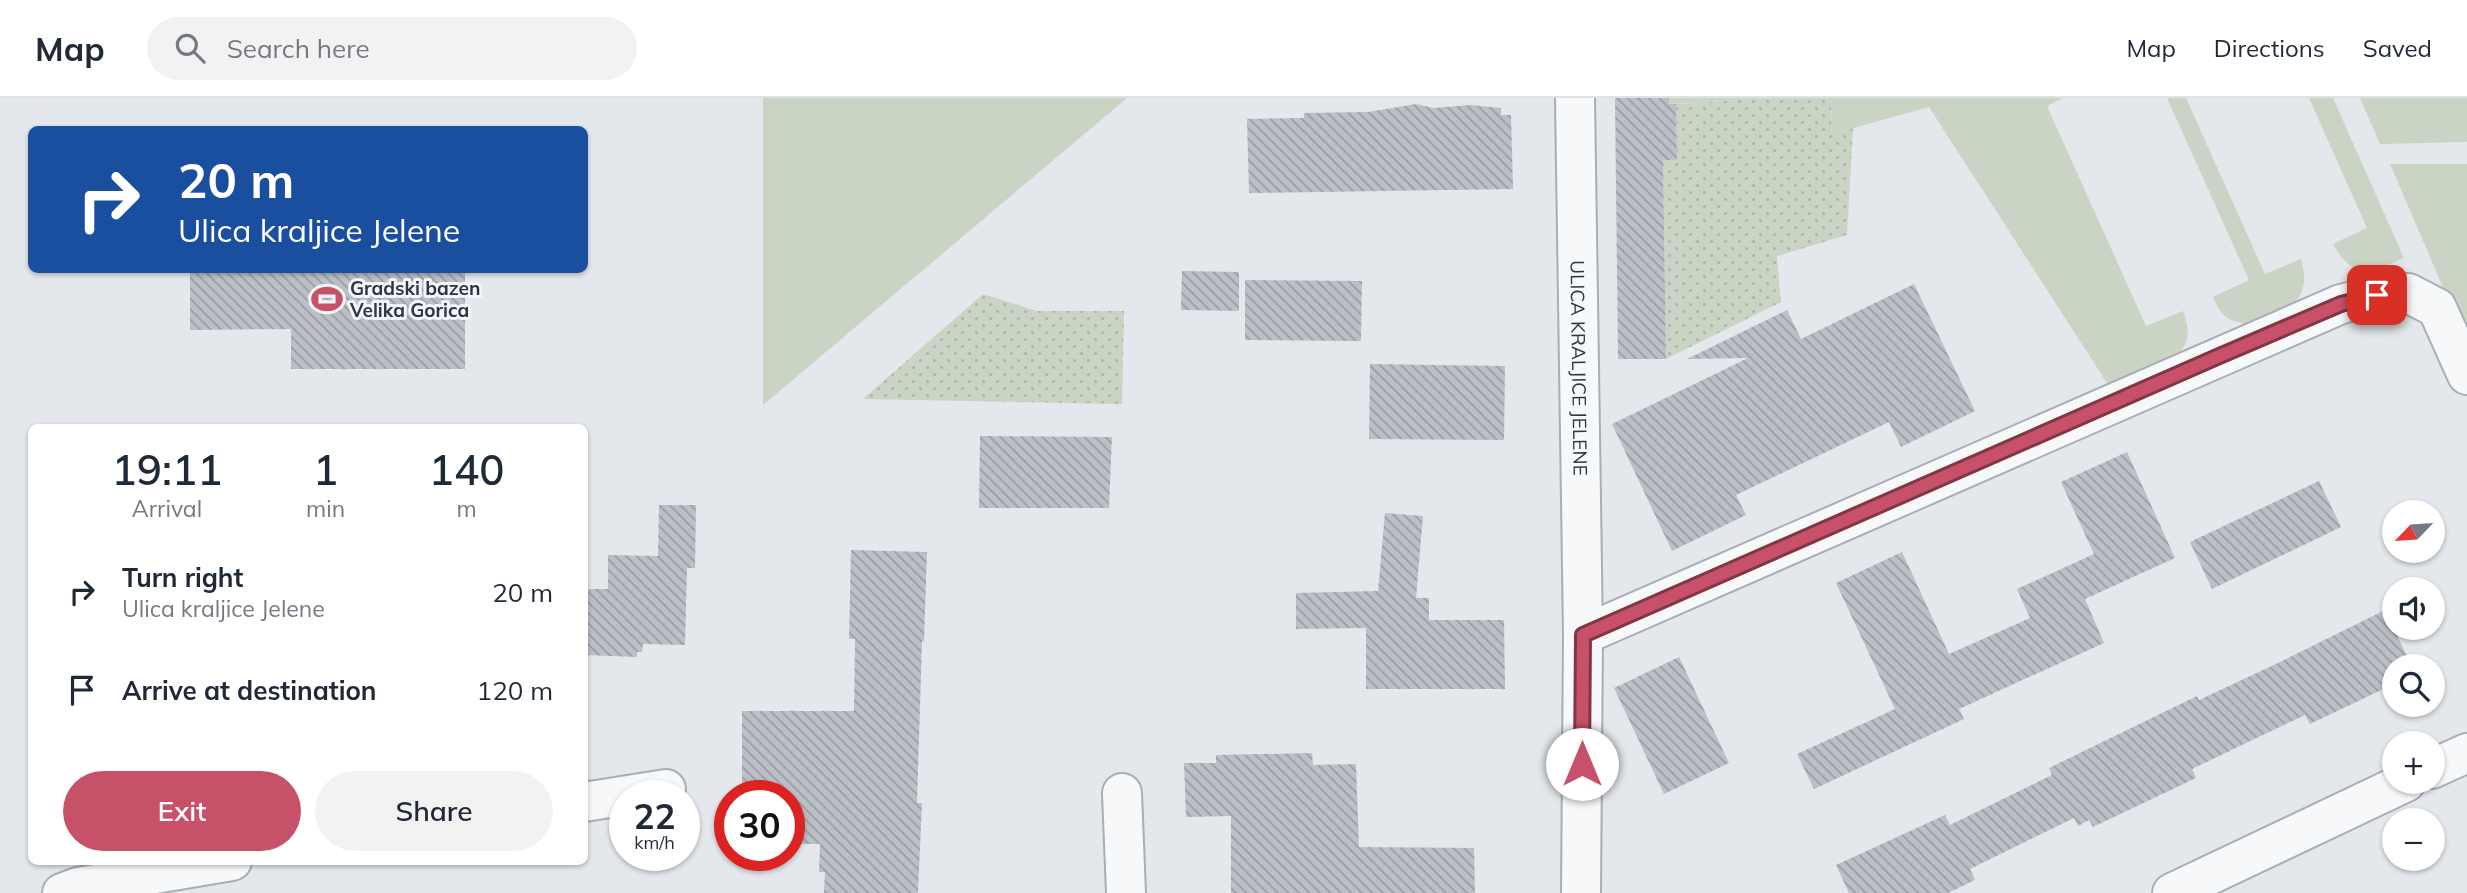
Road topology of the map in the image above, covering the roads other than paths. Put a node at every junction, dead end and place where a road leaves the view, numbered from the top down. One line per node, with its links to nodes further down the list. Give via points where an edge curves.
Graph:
1 (1575, 98): 3 (street, ULICA KRALJICE JELENE)
2 (2467, 375): 3 (street, via 2437,308 2409,293 2341,304)
3 (1583, 635): 13 (street, ULICA KRALJICE JELENE)
4 (2467, 753): 5 (street)
5 (2445, 763)
6 (1122, 793): 12 (street)
7 (2382, 793): 14 (street)
8 (609, 798): 9 (street)
9 (588, 801)
10 (209, 865): 11 (street)
11 (62, 893)
12 (1126, 893)
13 (1581, 893)
14 (2172, 893)

